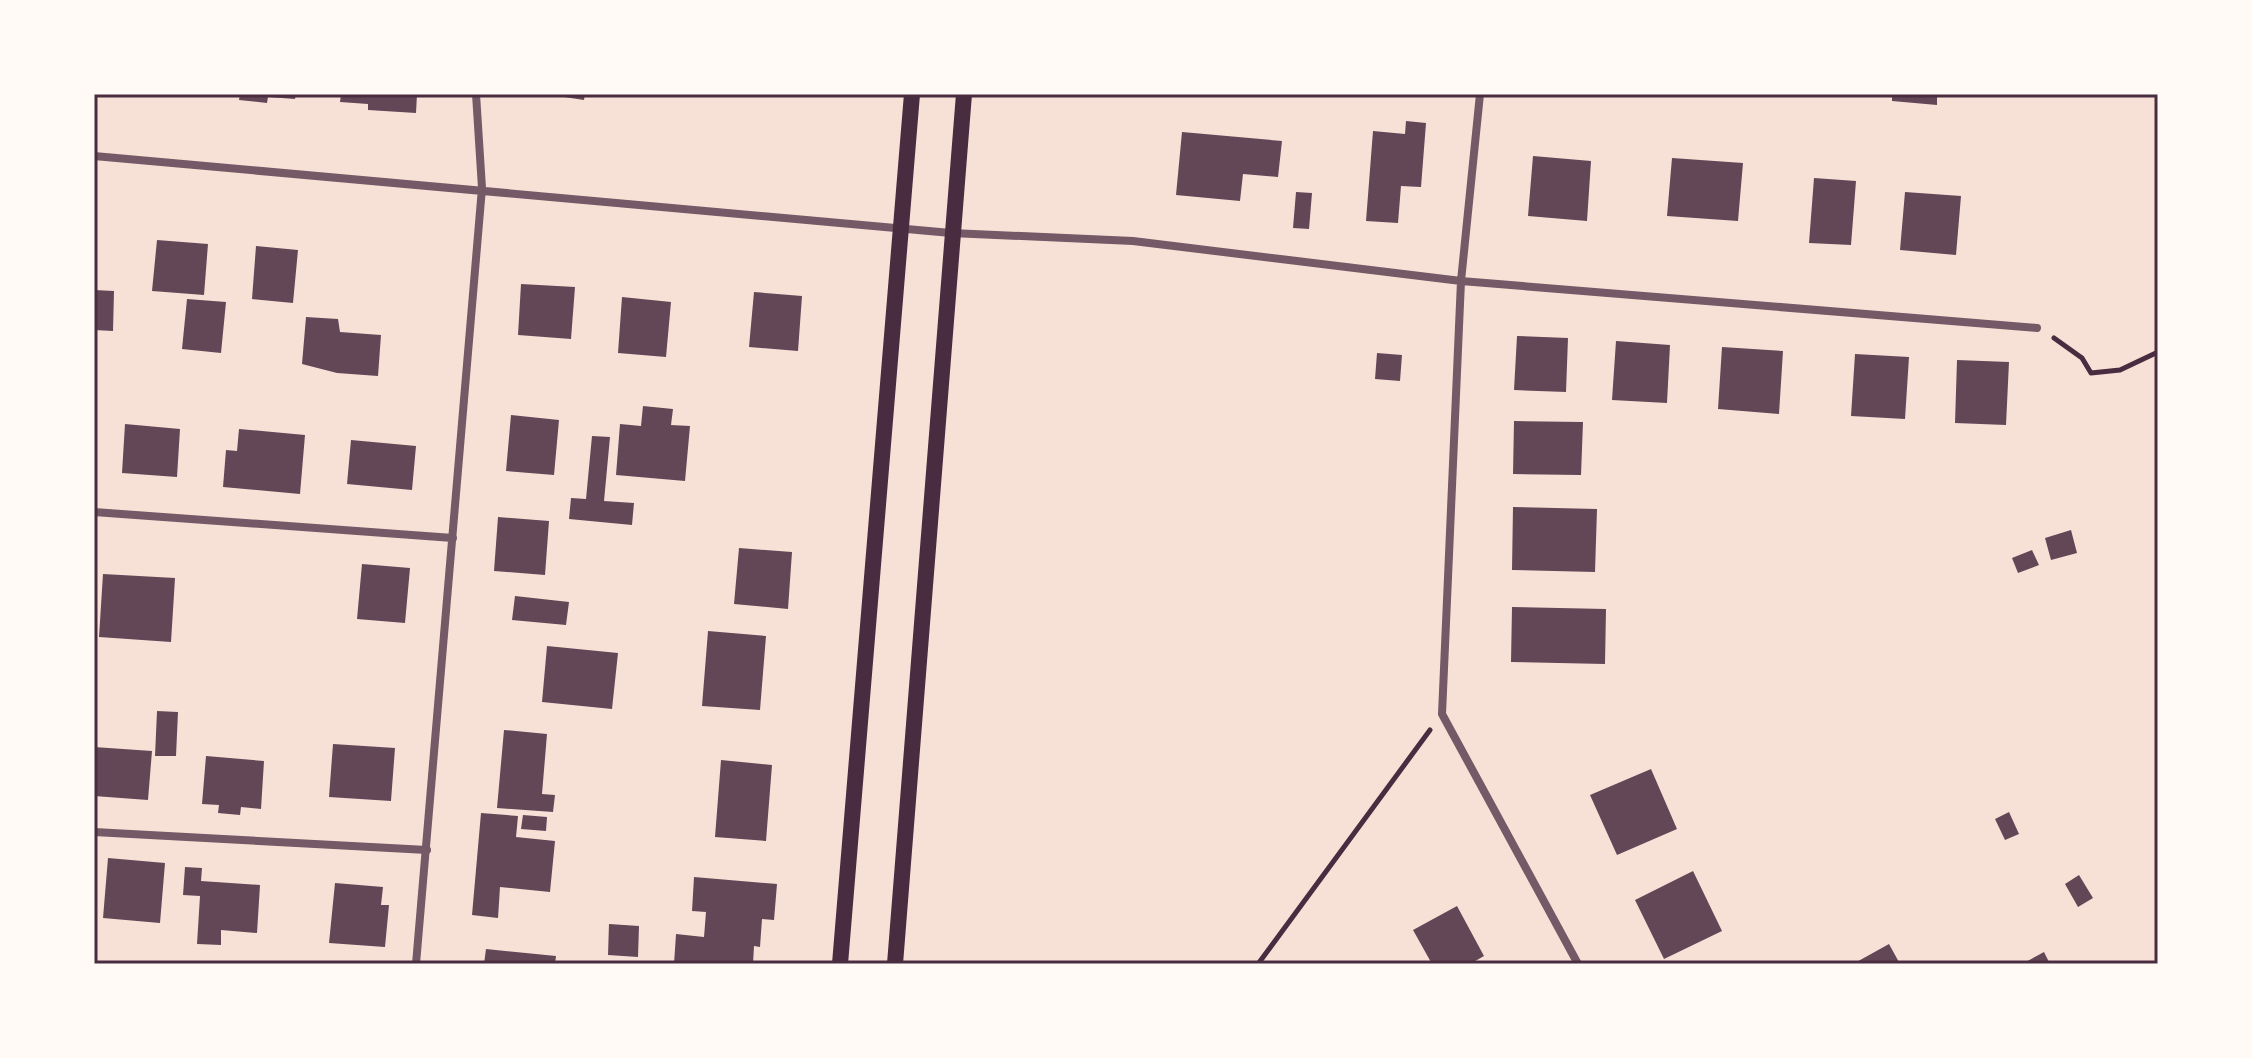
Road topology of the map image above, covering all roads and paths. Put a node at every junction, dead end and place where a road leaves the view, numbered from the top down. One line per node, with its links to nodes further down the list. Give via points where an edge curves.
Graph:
1 (476, 94): 6 (street)
2 (912, 94): 7 (main road)
3 (964, 94): 8 (main road)
4 (1480, 94): 9 (street)
5 (94, 156): 6 (street)
6 (482, 188): 7 (street); 13 (street)
7 (902, 225): 8 (street); 18 (main road)
8 (951, 233): 9 (street, via 1133,241); 19 (main road)
9 (1461, 281): 10 (street); 14 (street)
10 (2037, 328): 11 (path, via 2082,358 2091,373 2120,370)
11 (2158, 352)
12 (94, 512): 13 (street)
13 (453, 538): 16 (street)
14 (1442, 714): 20 (path); 21 (street)
15 (94, 832): 16 (street)
16 (427, 850): 17 (street)
17 (416, 964)
18 (840, 964)
19 (895, 964)
20 (1258, 964)
21 (1578, 964)

